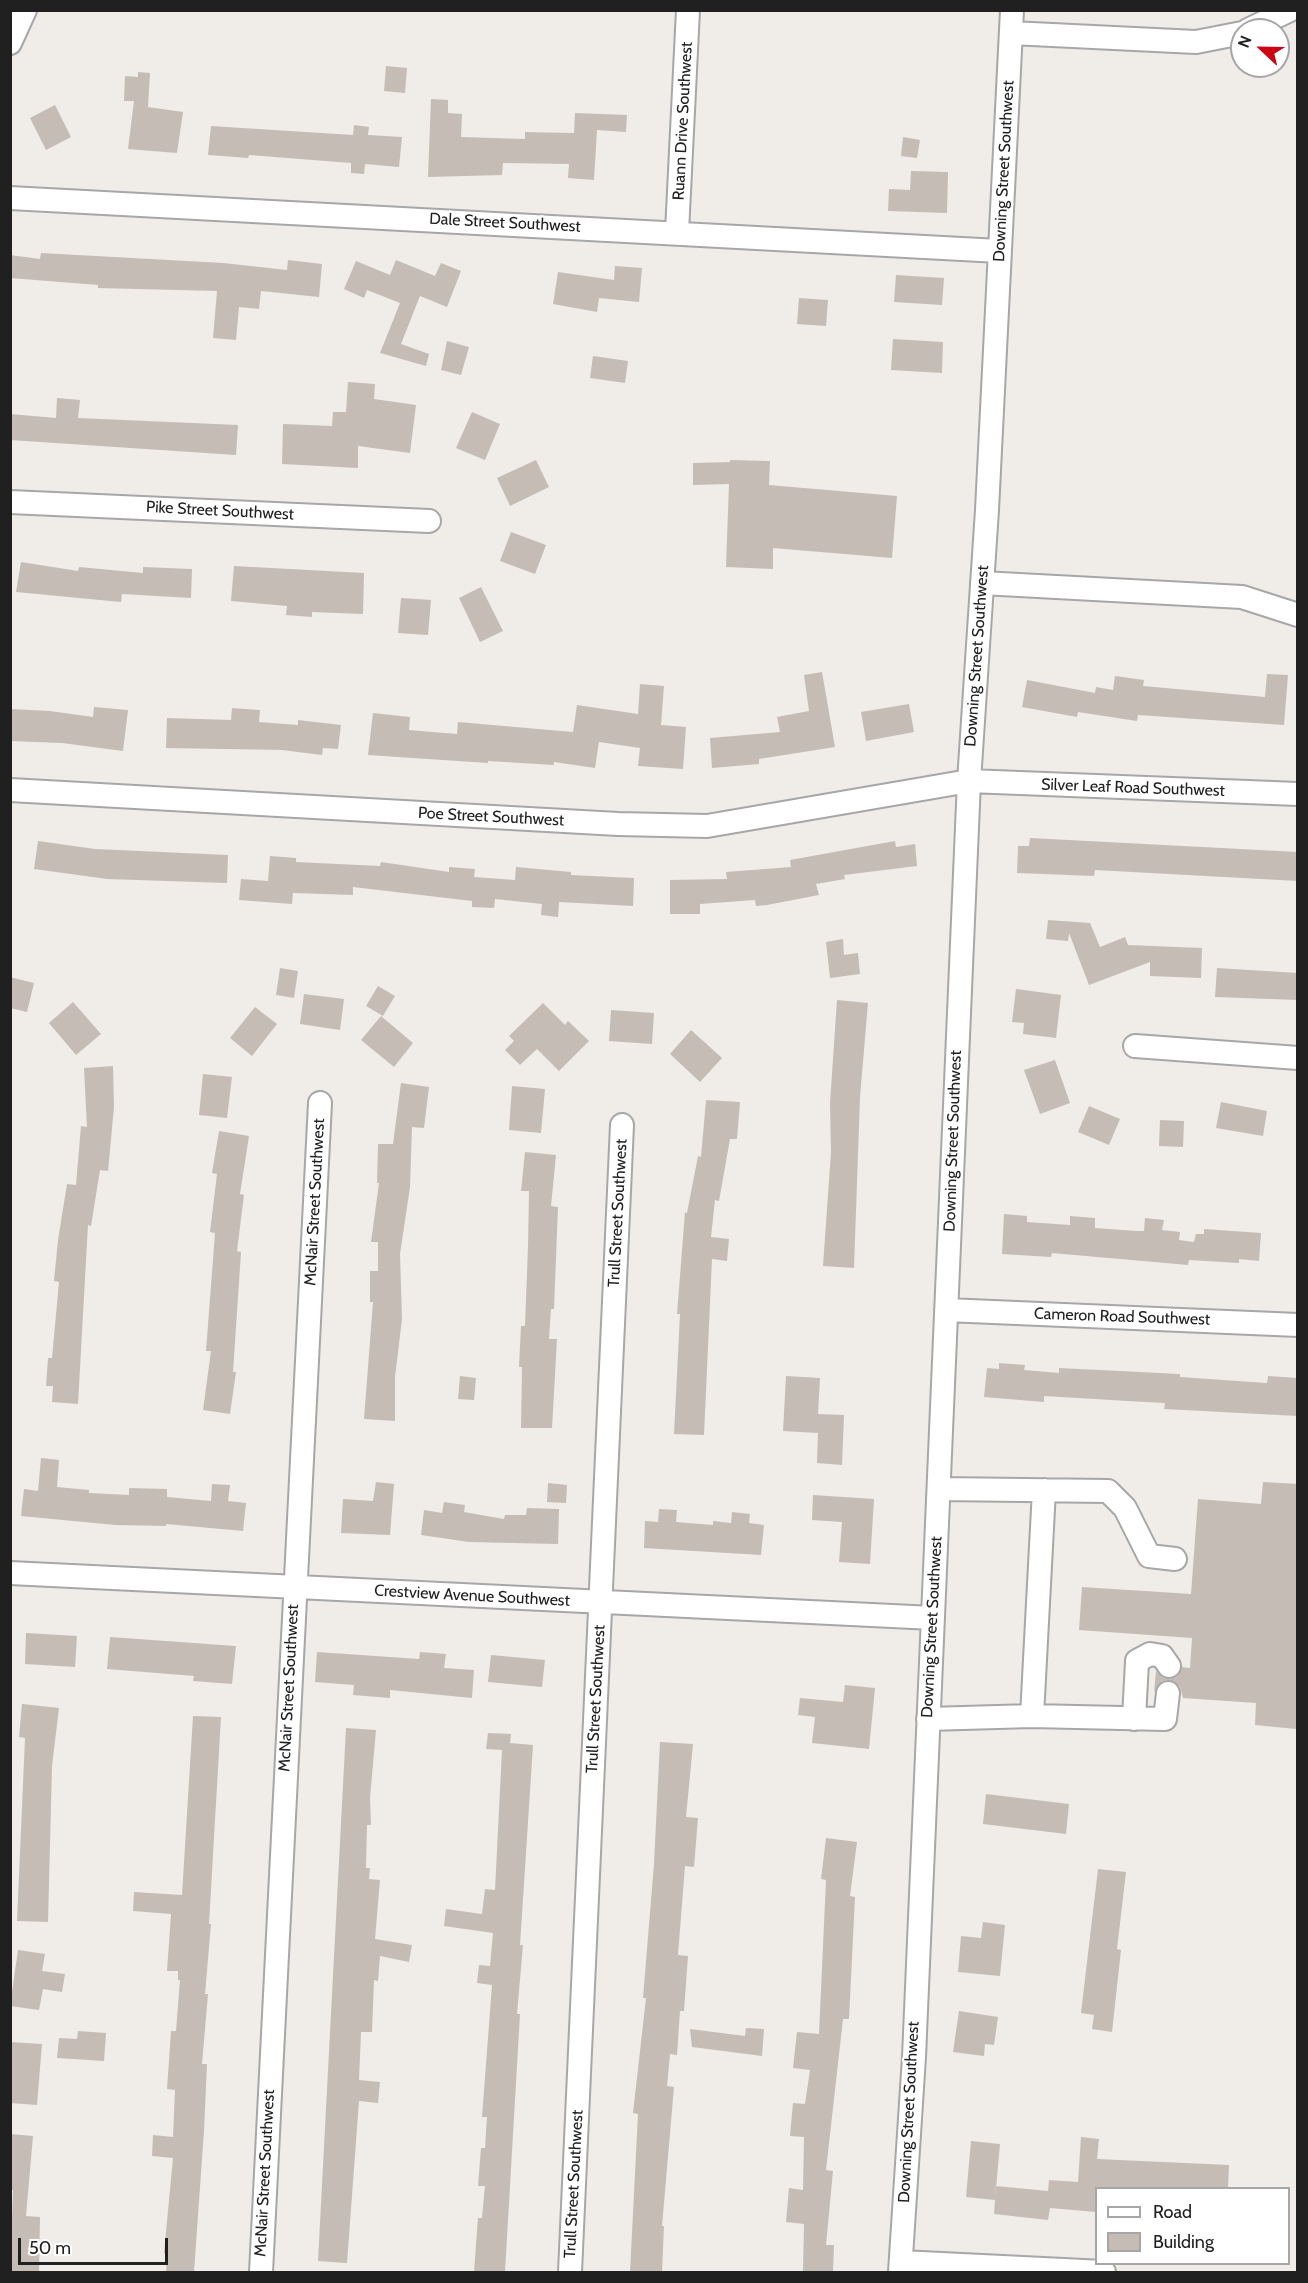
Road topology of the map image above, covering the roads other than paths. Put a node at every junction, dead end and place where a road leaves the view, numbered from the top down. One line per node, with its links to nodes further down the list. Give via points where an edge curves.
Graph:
1 (25, 10): 8 (street)
2 (688, 10): 10 (street, Ruann Drive Southwest)
3 (1012, 10): 6 (street, Downing Street Southwest)
4 (1290, 10): 5 (street)
5 (1273, 18)
6 (1011, 33): 7 (street, via 1196,42); 11 (street, Downing Street Southwest)
7 (1230, 35)
8 (10, 44)
9 (10, 198): 10 (street, Dale Street Southwest)
10 (677, 232): 11 (street, Dale Street Southwest)
11 (999, 251): 14 (street, Downing Street Southwest)
12 (10, 502): 13 (street, Pike Street Southwest)
13 (429, 521)
14 (982, 583): 15 (street, via 1242,597); 16 (street, Downing Street Southwest)
15 (1298, 615)
16 (969, 782): 17 (street, Poe Street Southwest, via 707,826); 18 (street, Silver Leaf Road Southwest); 23 (street, Downing Street Southwest)
17 (10, 790)
18 (1298, 794)
19 (1135, 1046): 20 (street)
20 (1298, 1058)
21 (320, 1103): 29 (street, McNair Street Southwest)
22 (622, 1125): 30 (street, Trull Street Southwest)
23 (946, 1310): 24 (street, Cameron Road Southwest); 25 (street, Downing Street Southwest)
24 (1298, 1325)
25 (939, 1489): 26 (street); 31 (street, Downing Street Southwest)
26 (1044, 1490): 27 (street, via 1108,1491 1125,1508 1149,1556); 34 (street)
27 (1175, 1559)
28 (10, 1573): 29 (street, Crestview Avenue Southwest)
29 (294, 1587): 30 (street, Crestview Avenue Southwest); 38 (street, McNair Street Southwest)
30 (601, 1602): 31 (street, Crestview Avenue Southwest); 39 (street, Trull Street Southwest)
31 (933, 1618): 35 (street, Downing Street Southwest)
32 (1169, 1666): 36 (street, via 1162,1656 1150,1654 1137,1661)
33 (1168, 1693): 36 (street, via 1165,1719)
34 (1032, 1716): 35 (street); 36 (street)
35 (928, 1719): 37 (street, Downing Street Southwest)
36 (1134, 1719)
37 (901, 2267): 40 (street)
38 (261, 2272)
39 (570, 2272)
40 (1104, 2272)

